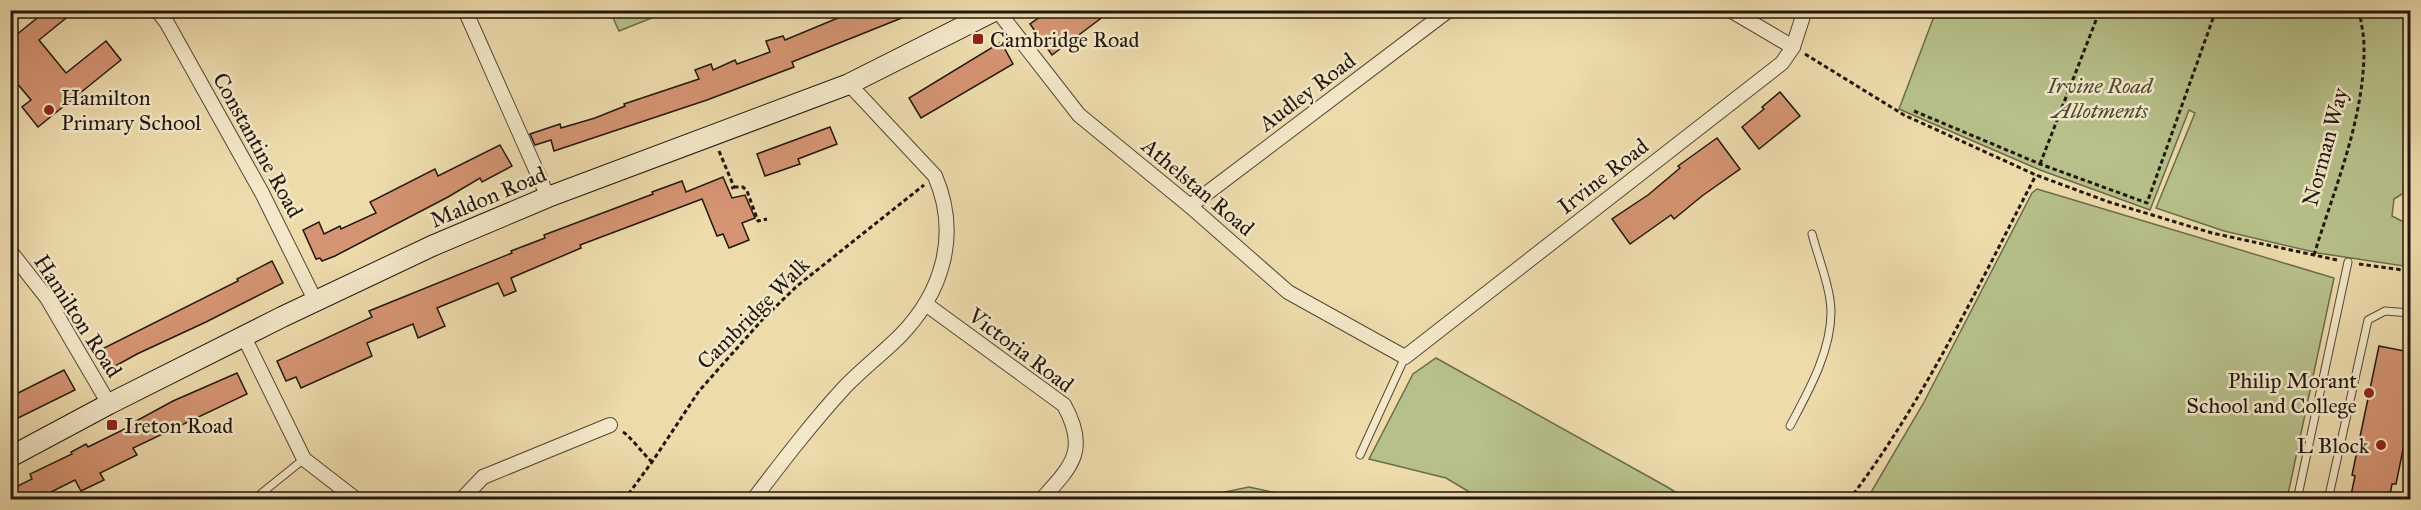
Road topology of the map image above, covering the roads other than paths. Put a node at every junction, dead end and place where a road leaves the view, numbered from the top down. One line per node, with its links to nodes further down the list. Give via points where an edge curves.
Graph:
1 (157, 10): 14 (street, Constantine Road, via 262,193)
2 (465, 10): 9 (street)
3 (997, 10): 8 (main road, Maldon Road); 10 (street, Athelstan Road, via 1079,115)
4 (1449, 10): 10 (street, Audley Road)
5 (1730, 10): 7 (street)
6 (1805, 10): 7 (street, Irvine Road)
7 (1792, 47): 18 (street, Irvine Road, via 1782,63)
8 (849, 84): 9 (main road, Maldon Road); 15 (street, via 935,177 942,192 948,242 944,264)
9 (548, 197): 14 (main road, Maldon Road, via 432,246)
10 (1190, 206): 18 (street, Athelstan Road, via 1288,292)
11 (1812, 234): 21 (lane, via 1831,311 1823,357)
12 (10, 251): 19 (street, Hamilton Road, via 47,297)
13 (2348, 262): 30 (lane)
14 (316, 302): 17 (main road, Maldon Road)
15 (927, 305): 28 (street, via 816,418); 29 (street, Victoria Road, via 1064,405 1077,441 1065,472)
16 (2410, 313): 31 (lane, via 2385,311 2368,320)
17 (244, 337): 19 (main road, Maldon Road); 24 (street)
18 (1405, 357): 22 (lane)
19 (109, 404): 23 (main road, Maldon Road)
20 (610, 425): 27 (street, via 483,477)
21 (1790, 426)
22 (1360, 454)
23 (10, 457)
24 (304, 459): 25 (lane); 26 (street)
25 (253, 500)
26 (357, 500)
27 (461, 500)
28 (753, 500)
29 (1041, 500)
30 (2297, 500)
31 (2328, 500)

